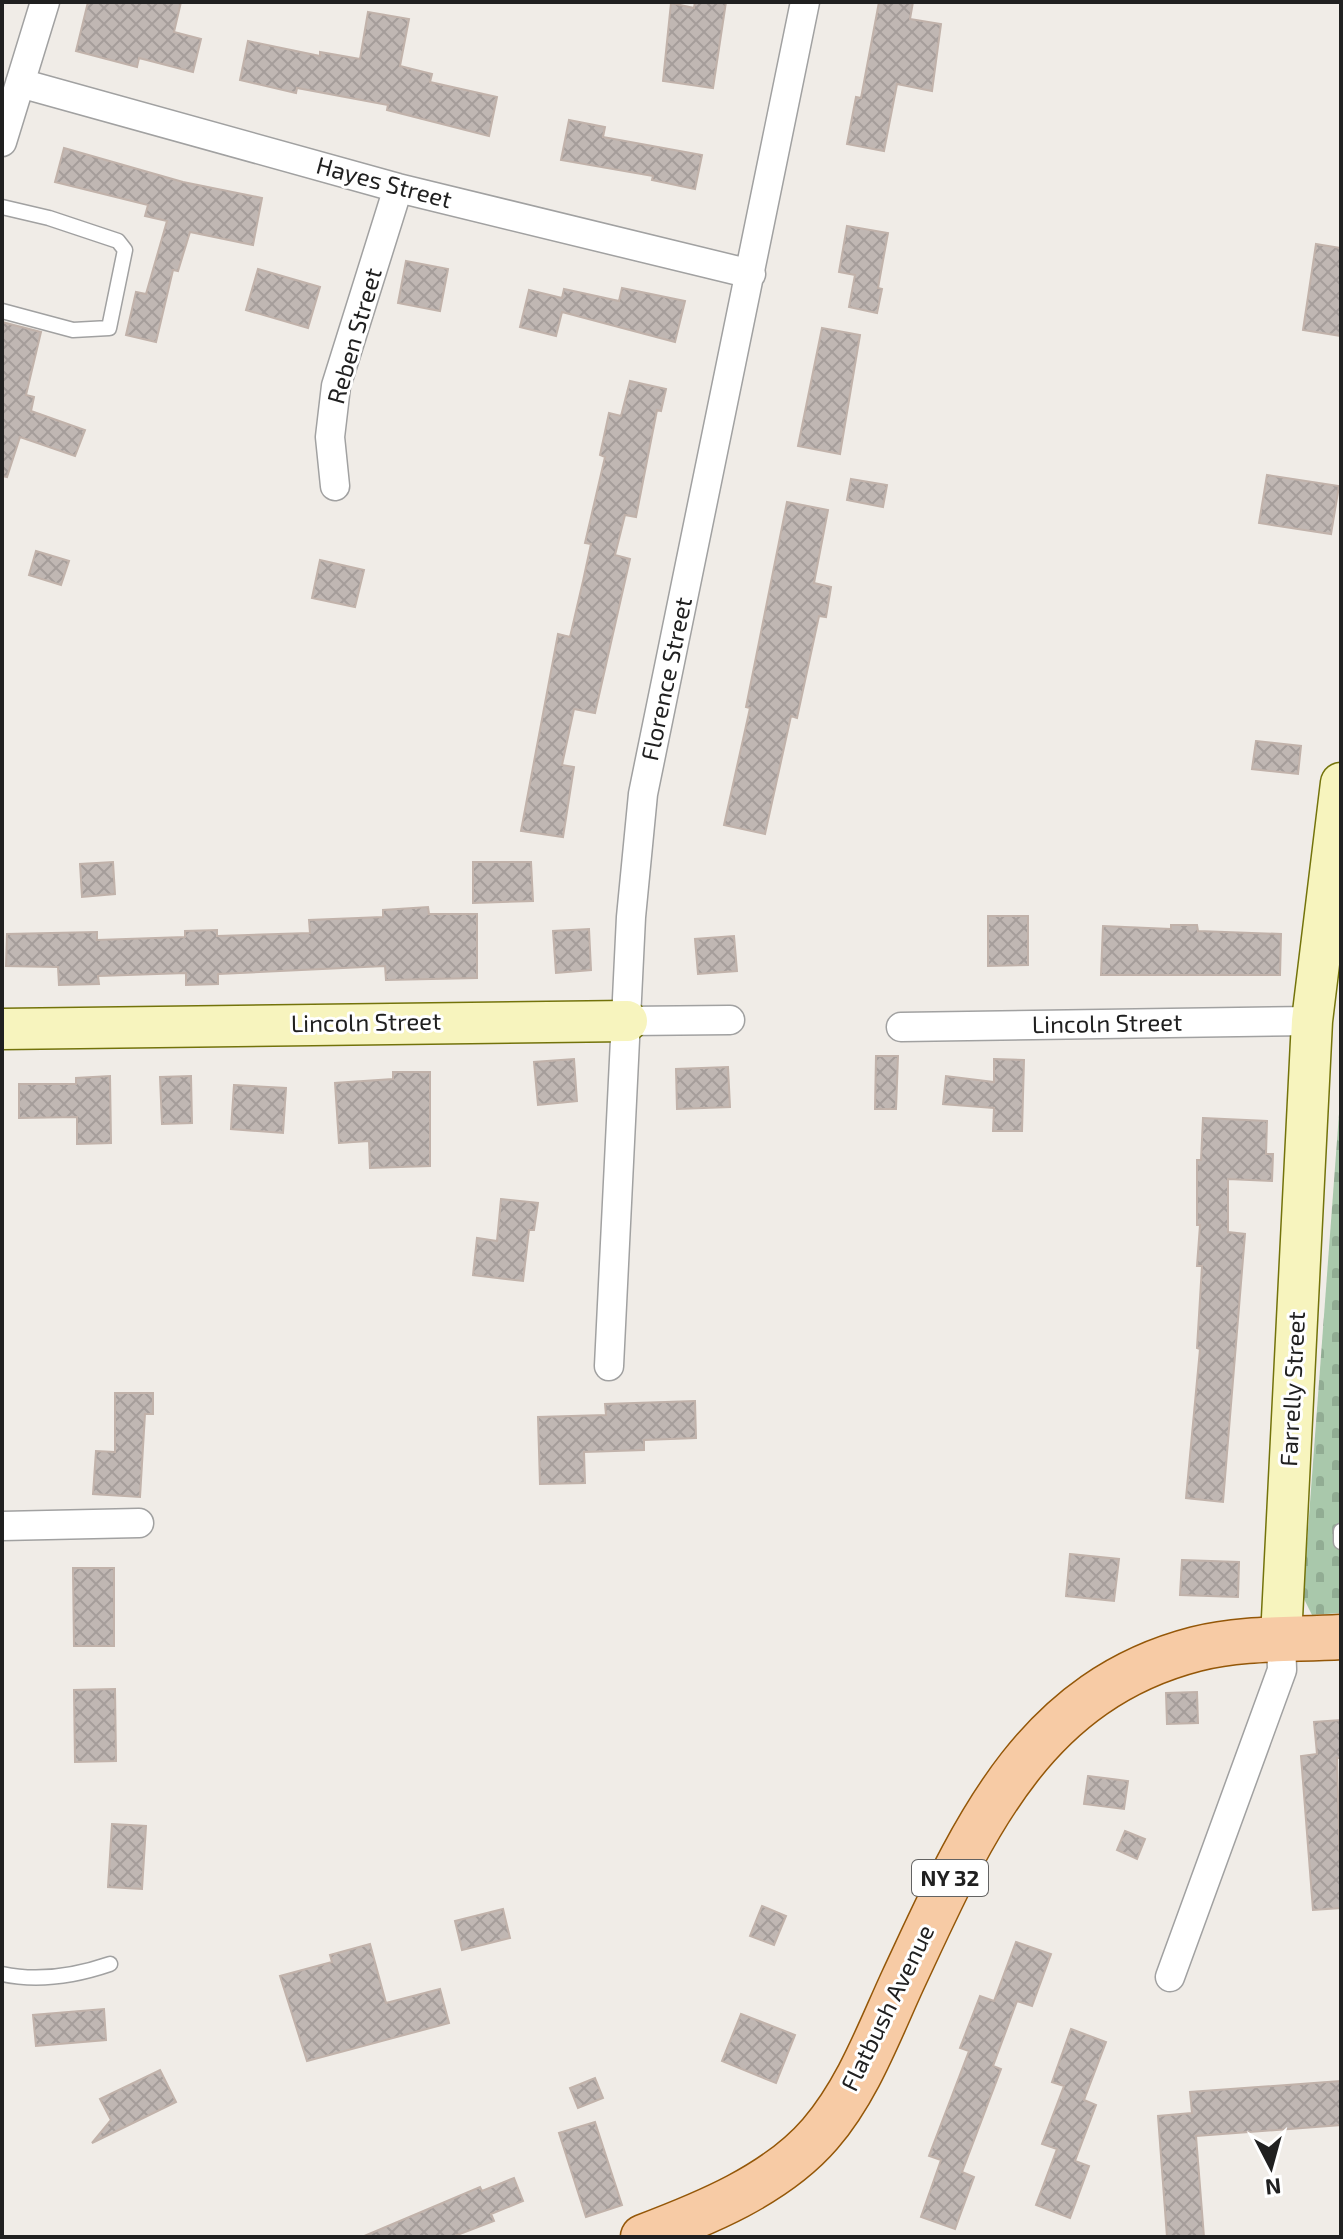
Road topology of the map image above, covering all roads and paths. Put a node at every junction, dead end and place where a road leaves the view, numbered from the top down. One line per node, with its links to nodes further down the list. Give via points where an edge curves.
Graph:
1 (45, 2): 3 (street)
2 (805, 2): 7 (street, Florence Street)
3 (20, 83): 4 (street); 5 (street, Hayes Street)
4 (2, 142)
5 (398, 188): 7 (street, Hayes Street); 9 (street, Reben Street, via 336,386 330,437)
6 (2, 207): 8 (lane, via 118,241 125,250 109,328 73,330)
7 (751, 274): 12 (street, Florence Street, via 643,794)
8 (2, 311)
9 (335, 486)
10 (1341, 783): 13 (street, Farrelly Street)
11 (730, 1020): 12 (street, Lincoln Street)
12 (627, 1021): 15 (street, Lincoln Street); 16 (street, Florence Street)
13 (1312, 1021): 14 (street, Lincoln Street); 22 (street, Farrelly Street)
14 (901, 1027)
15 (2, 1029)
16 (609, 1366)
17 (139, 1523): 18 (street)
18 (2, 1526)
19 (1341, 1531): 20 (lane)
20 (1341, 1542)
21 (1341, 1637): 22 (main road, Flatbush Avenue / NY 32)
22 (1281, 1638): 25 (street, Farrelly Street, via 1282,1670); 26 (main road, Flatbush Avenue / NY 32, via 1199,1648 1157,1661 1116,1679 1071,1712 1012,1775 982,1818 861,2070 818,2136 758,2184)
23 (110, 1964): 24 (lane, via 55,1977)
24 (2, 1974)
25 (1170, 1977)
26 (643, 2237)

